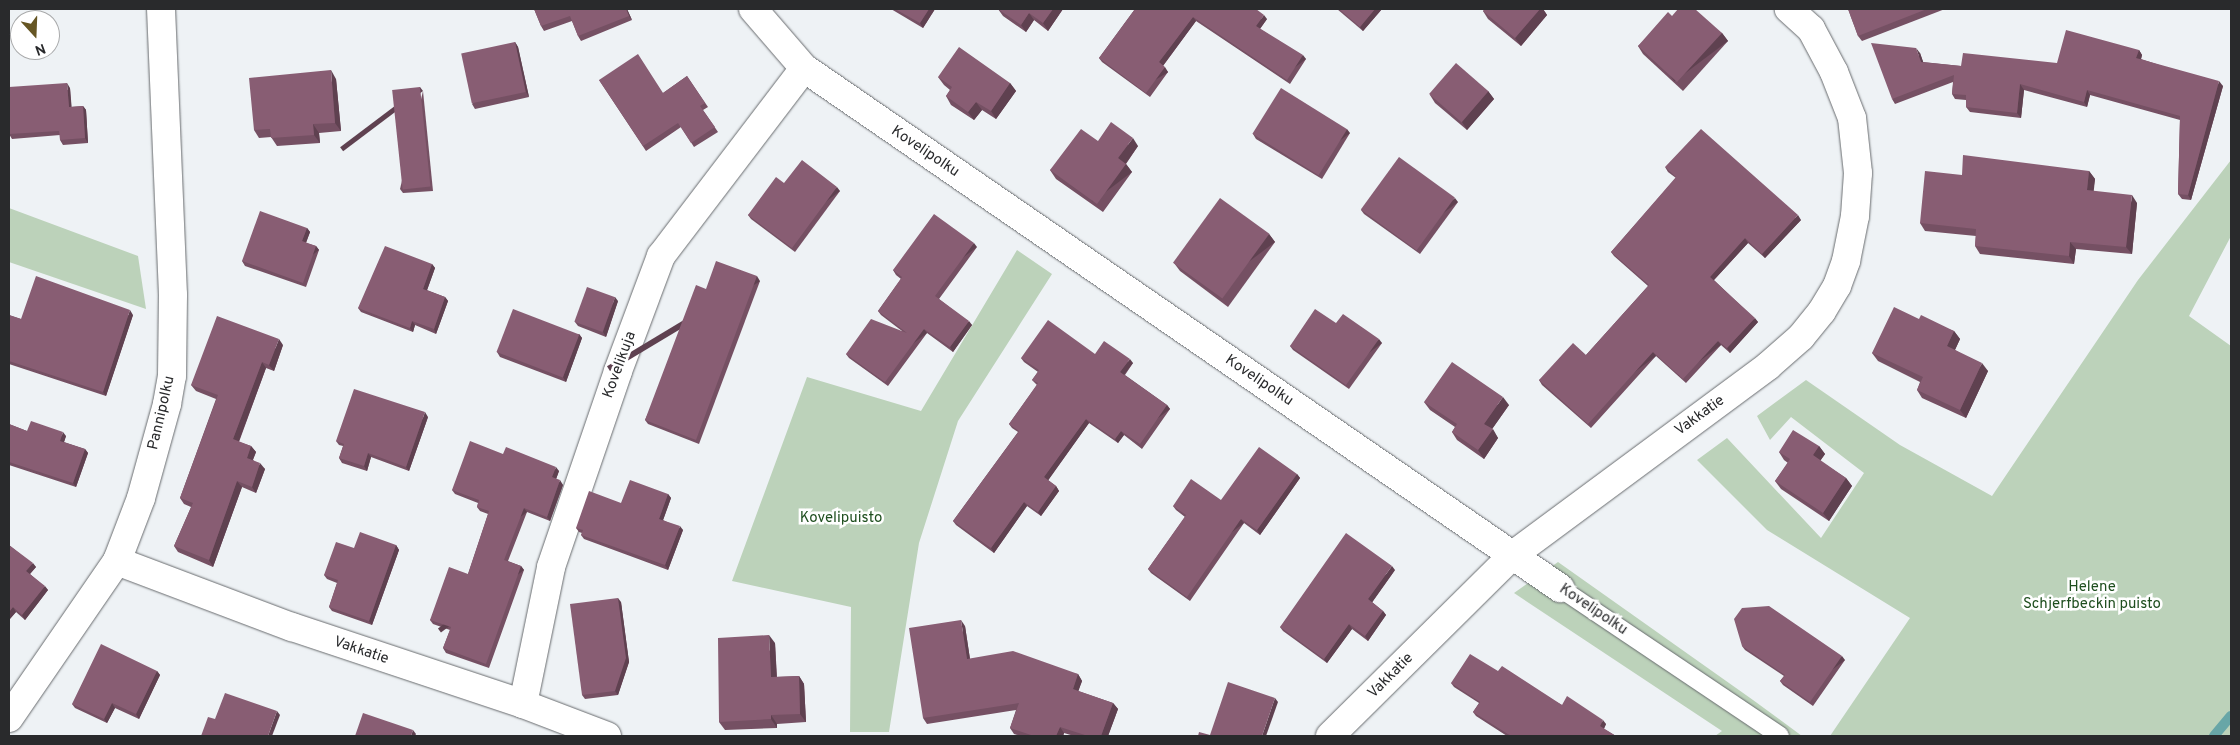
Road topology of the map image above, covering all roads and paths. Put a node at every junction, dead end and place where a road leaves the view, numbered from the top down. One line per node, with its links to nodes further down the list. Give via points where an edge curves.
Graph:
1 (161, 9): 6 (street, Pannipolku, via 170,178 172,376 141,498)
2 (753, 9): 4 (street, Kovelipolku)
3 (1789, 9): 5 (street, Vakkatie, via 1811,30 1834,72 1852,118 1858,173 1855,216 1837,286 1802,337 1768,366)
4 (804, 68): 5 (street, Kovelipolku); 8 (street, Kovelikuja, via 661,256 551,567)
5 (1513, 555): 7 (street, Kovelipolku); 11 (street, Vakkatie)
6 (117, 561): 8 (street, Vakkatie, via 337,643); 9 (street, Pannipolku)
7 (1560, 588): 12 (lane, Kovelipolku)
8 (523, 704): 10 (street, Vakkatie)
9 (9, 718)
10 (607, 736)
11 (1330, 736)
12 (1780, 736)

